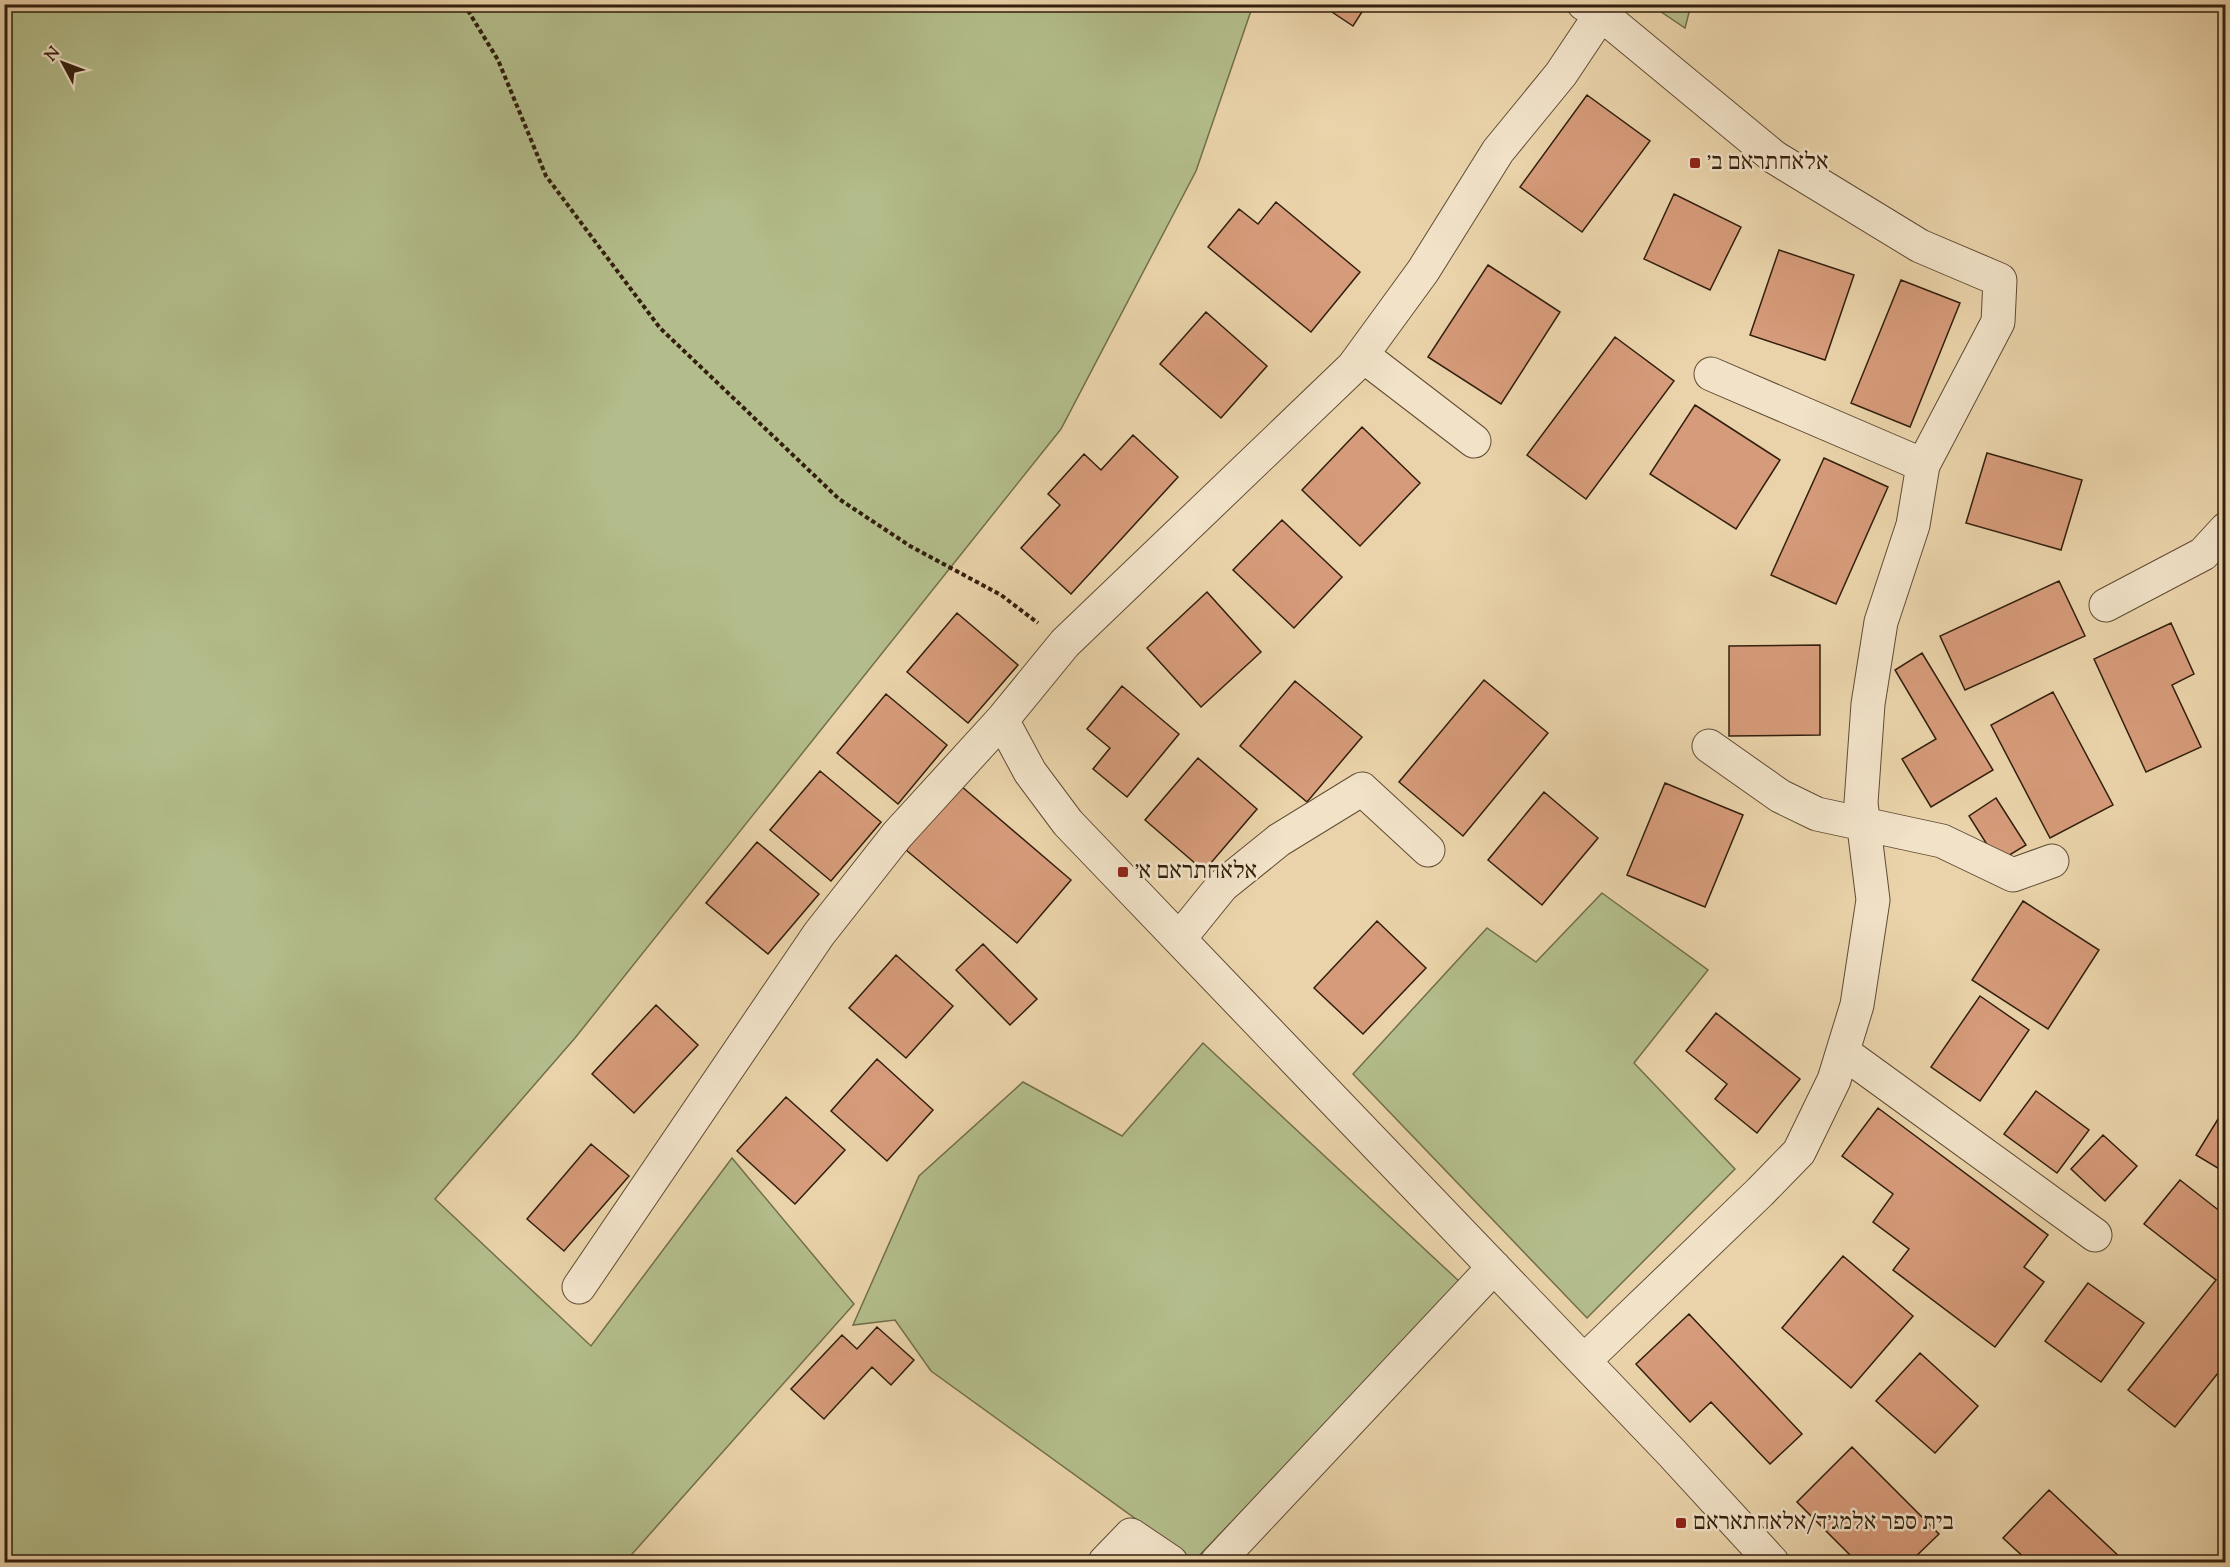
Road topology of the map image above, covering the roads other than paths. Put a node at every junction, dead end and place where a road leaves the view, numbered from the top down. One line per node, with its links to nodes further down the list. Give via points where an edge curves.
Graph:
1 (1592, 9): 2 (street, via 1561,74 1498,151 1424,271); 5 (street, via 1774,157 1920,246 2000,280 1998,322)
2 (1362, 355): 4 (street); 8 (street, via 1065,643)
3 (1711, 374): 5 (street)
4 (1474, 441)
5 (1923, 465): 10 (street, via 1913,525 1881,622 1868,704)
6 (2226, 529): 7 (street, via 2203,554)
7 (2106, 605)
8 (1002, 720): 13 (street, via 1030,772 1068,823); 17 (street, via 897,835 819,934)
9 (1709, 746): 10 (street, via 1780,796 1817,814)
10 (1863, 825): 12 (street, via 1942,841 2013,875); 14 (street, via 1873,900 1857,1005)
11 (1428, 850): 13 (street, via 1362,789 1279,840 1222,886)
12 (2052, 861)
13 (1179, 939): 16 (street)
14 (1843, 1052): 15 (street); 18 (street, via 1834,1080 1799,1152)
15 (2095, 1235)
16 (1494, 1267): 18 (street); 21 (street)
17 (579, 1287)
18 (1584, 1361): 22 (street)
19 (1106, 1563): 20 (street, via 1131,1535)
20 (1171, 1563)
21 (1217, 1563)
22 (1772, 1563)

